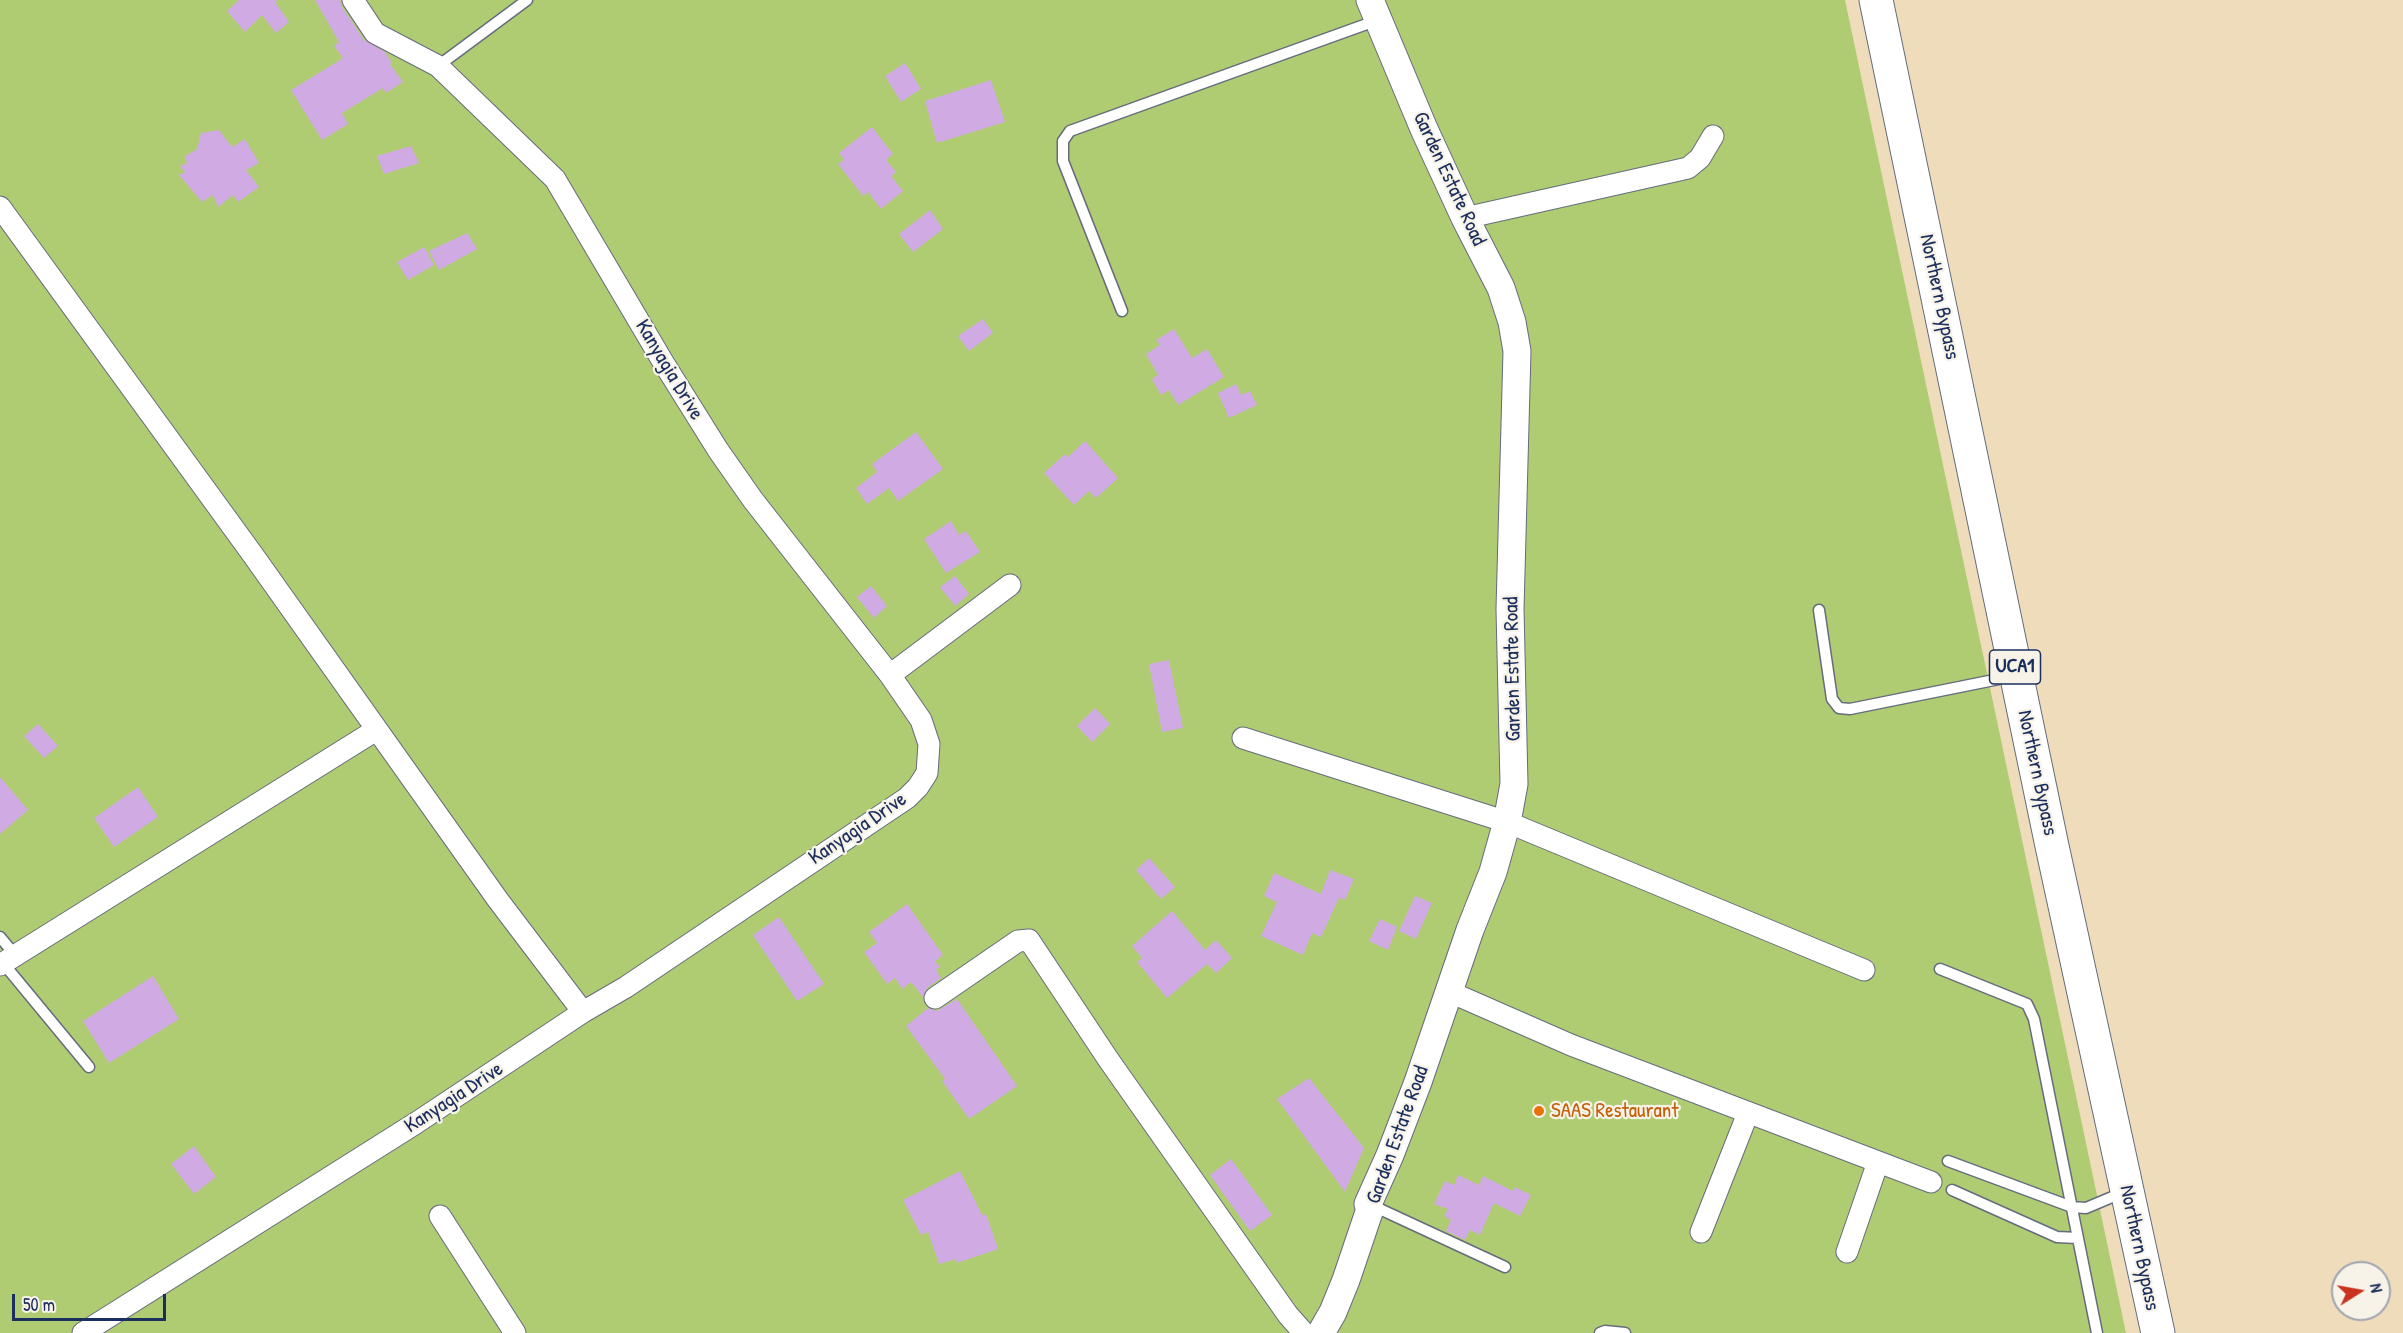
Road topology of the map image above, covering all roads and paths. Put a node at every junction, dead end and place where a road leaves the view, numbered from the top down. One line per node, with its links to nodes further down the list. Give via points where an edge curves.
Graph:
1 (353, 0): 5 (street, Kanyagia Drive, via 375,33)
2 (526, 0): 5 (lane)
3 (1876, 0): 13 (main road, Northern Bypass / UCA1)
4 (1374, 10): 8 (street, Garden Estate Road); 9 (lane, via 1070,131 1063,141 1063,161)
5 (438, 66): 12 (street, Kanyagia Drive, via 555,179 718,450)
6 (1713, 136): 8 (street, via 1700,158 1688,168)
7 (0, 207): 14 (street)
8 (1465, 218): 16 (street, Garden Estate Road, via 1501,288 1517,351 1510,609 1515,756)
9 (1122, 311)
10 (1010, 585): 12 (street)
11 (1819, 610): 13 (lane, via 1832,699 1839,708)
12 (890, 675): 23 (street, Kanyagia Drive, via 926,732 927,773 918,787 893,808)
13 (2017, 675): 30 (main road, Northern Bypass / UCA1)
14 (376, 730): 18 (street); 23 (street)
15 (1243, 738): 16 (street)
16 (1507, 822): 20 (street); 21 (street, Garden Estate Road)
17 (0, 937): 18 (lane)
18 (6, 961): 24 (lane)
19 (1940, 969): 32 (lane, via 2027,1004 2034,1019)
20 (1864, 970)
21 (1450, 992): 25 (street, via 1571,1045); 31 (street, Garden Estate Road, via 1390,1155)
22 (935, 998): 40 (street, via 1018,941 1029,940 1121,1078)
23 (583, 1012): 38 (street, Kanyagia Drive, via 416,1123)
24 (89, 1066)
25 (1748, 1113): 27 (street); 34 (street)
26 (1948, 1161): 32 (lane)
27 (1878, 1162): 28 (street); 36 (street)
28 (1931, 1182)
29 (1952, 1190): 35 (lane, via 2057,1237)
30 (2127, 1190): 32 (lane, via 2086,1208); 45 (main road, Northern Bypass / UCA1)
31 (1368, 1203): 37 (lane); 41 (street, Garden Estate Road, via 1370,1209 1346,1280)
32 (2072, 1207): 35 (lane)
33 (440, 1216): 39 (street)
34 (1701, 1232)
35 (2079, 1238): 44 (lane)
36 (1847, 1252)
37 (1504, 1267)
38 (83, 1333)
39 (515, 1333)
40 (1304, 1333)
41 (1321, 1333)
42 (1600, 1333): 43 (lane)
43 (1625, 1333)
44 (2097, 1333)
45 (2158, 1333)

